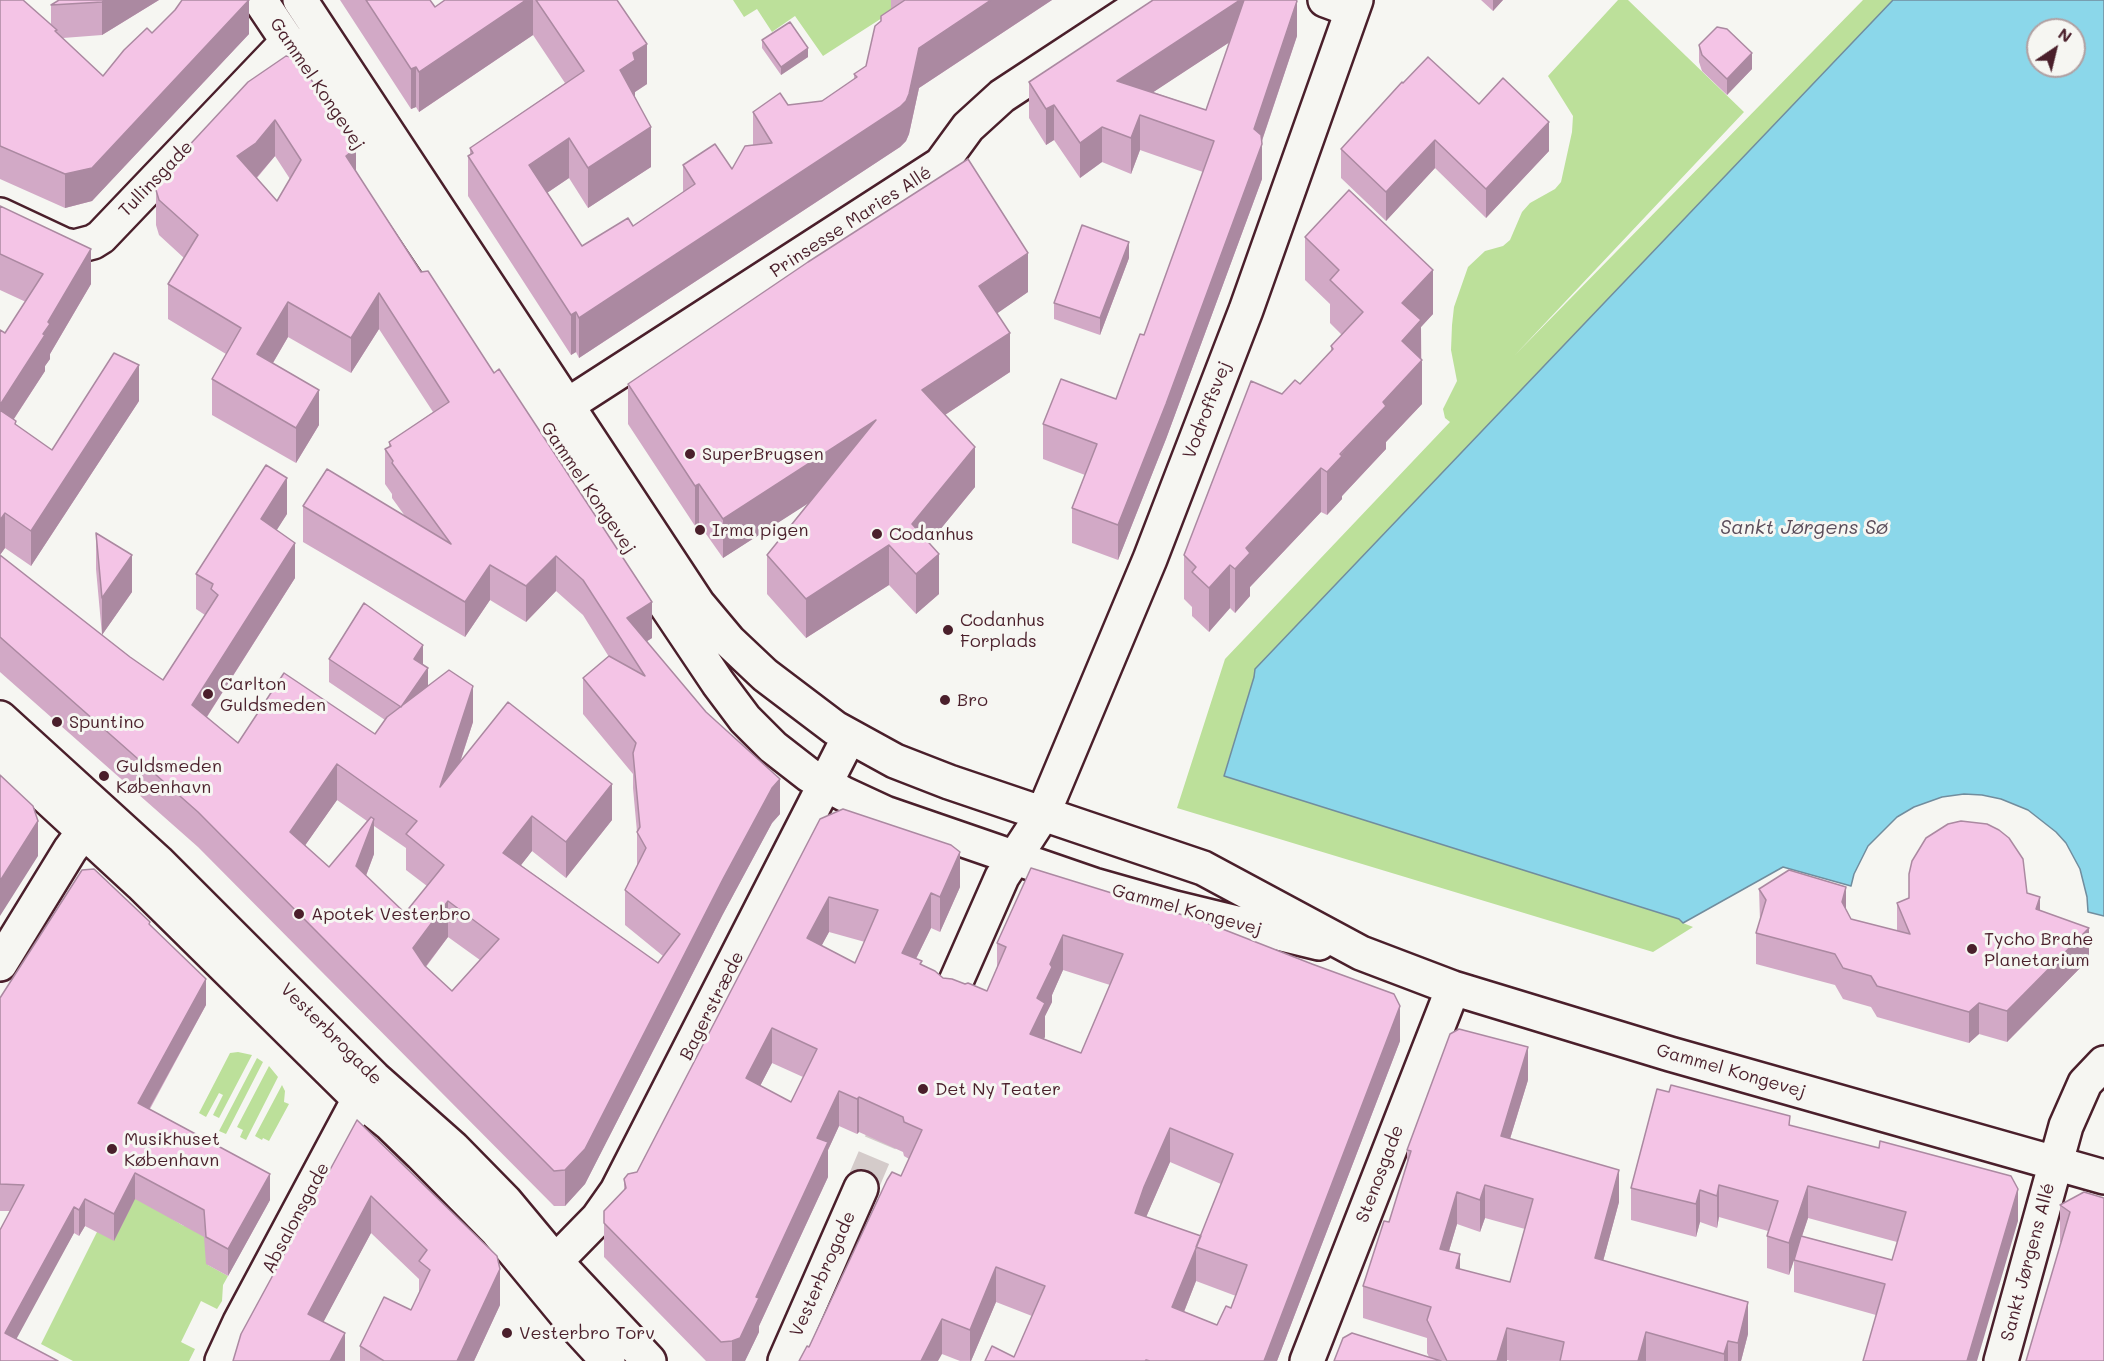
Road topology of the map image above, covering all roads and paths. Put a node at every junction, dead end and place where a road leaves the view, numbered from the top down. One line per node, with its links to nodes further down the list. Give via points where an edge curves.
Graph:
1 (260, 0): 5 (street, Gammel Kongevej)
2 (300, 0): 7 (street, Gammel Kongevej)
3 (1148, 0): 7 (street, Prinsesse Maries Allé, via 1002,96 969,127 941,164)
4 (1344, 3): 12 (street, Vodroffsvej, via 1238,329 1150,559)
5 (288, 41): 6 (street, Tullinsgade, via 101,237 84,245 64,246); 7 (street, Gammel Kongevej)
6 (0, 215)
7 (555, 413): 9 (street, Gammel Kongevej, via 712,622 765,675); 11 (street, Gammel Kongevej, via 713,675 745,719 773,747)
8 (0, 718): 13 (street, Vesterbrogade)
9 (849, 737): 11 (street, Bagerstræde); 12 (street, Gammel Kongevej, via 910,768)
10 (0, 754): 13 (street, Vesterbrogade)
11 (825, 784): 14 (street, Gammel Kongevej, via 885,813); 24 (street, Bagerstræde, via 617,1191 598,1218)
12 (1043, 814): 14 (street); 15 (street, Gammel Kongevej, via 1203,868)
13 (92, 820): 16 (street); 20 (street, Vesterbrogade)
14 (1015, 857): 15 (street, Gammel Kongevej, via 1175,909); 18 (street)
15 (1361, 953): 17 (street, Gammel Kongevej)
16 (0, 964)
17 (1453, 988): 21 (street, Gammel Kongevej); 30 (street, Stenosgade)
18 (950, 995)
19 (2104, 1063): 21 (street, Sankt Jørgens Allé, via 2085,1083)
20 (367, 1088): 24 (street, Vesterbrogade, via 425,1121 526,1224); 25 (street, Vesterbrogade, via 404,1137 470,1203); 26 (street, Absalonsgade)
21 (2055, 1164): 22 (street, Gammel Kongevej); 31 (street, Sankt Jørgens Allé)
22 (2104, 1177)
23 (861, 1188): 29 (street, Vesterbrogade)
24 (555, 1261): 25 (street, via 550,1275); 28 (street, Vesterbrogade)
25 (551, 1297): 27 (street, Vesterbrogade)
26 (222, 1361)
27 (608, 1361)
28 (649, 1361)
29 (785, 1361)
30 (1307, 1361)
31 (2001, 1361)

